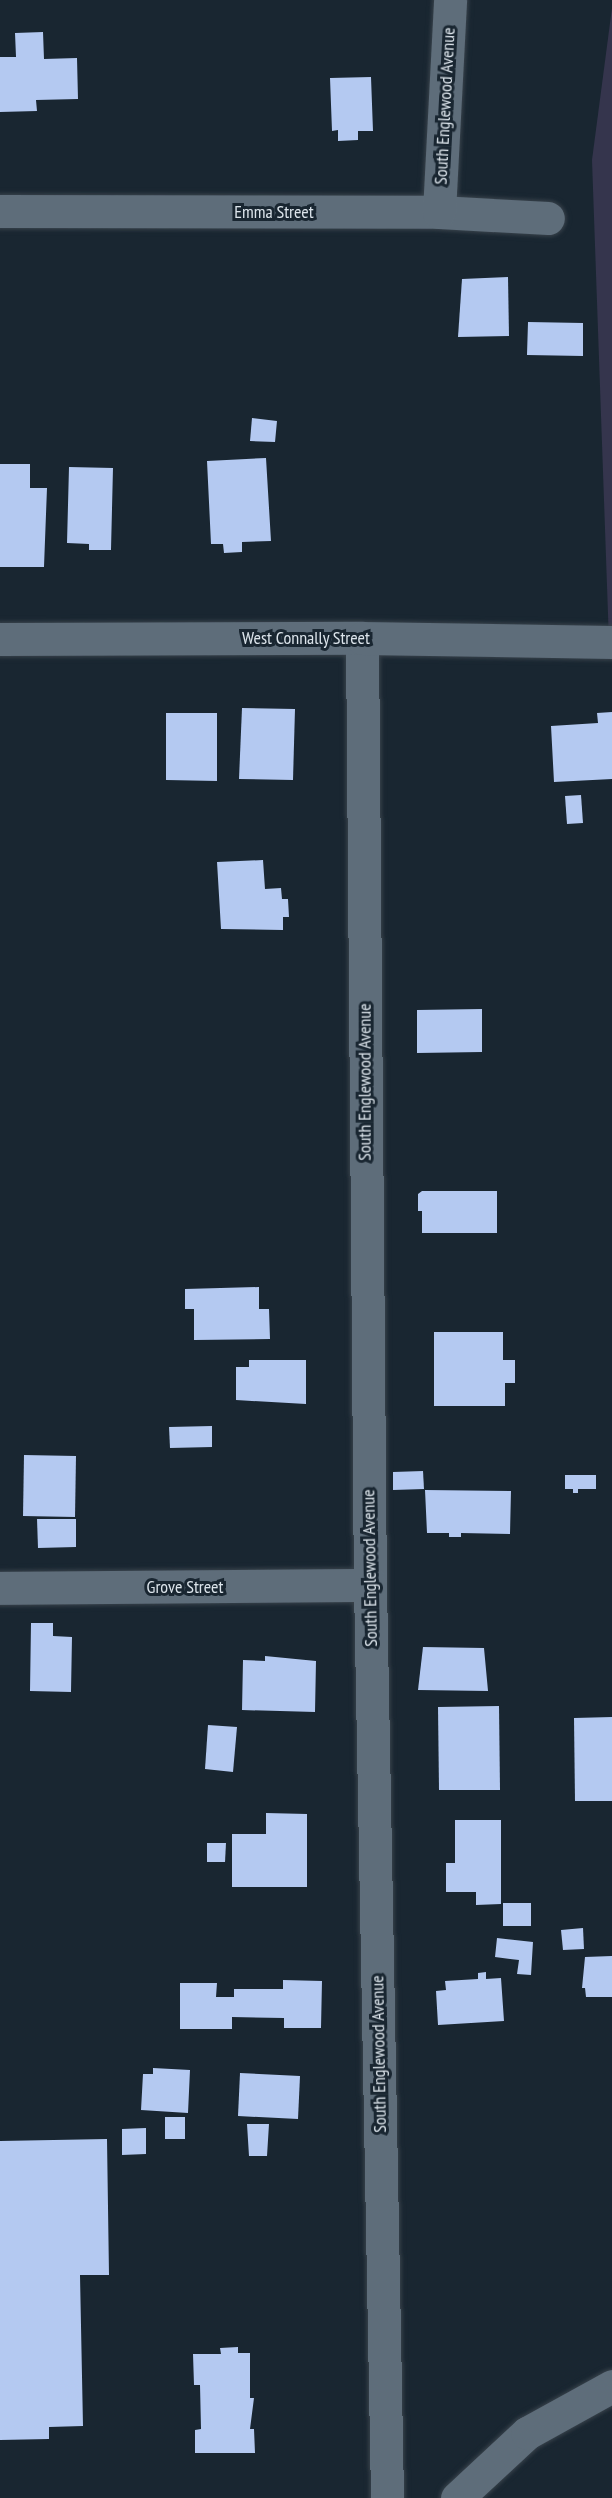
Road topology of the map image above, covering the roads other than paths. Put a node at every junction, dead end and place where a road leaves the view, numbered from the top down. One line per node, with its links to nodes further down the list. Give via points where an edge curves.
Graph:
1 (450, 0): 3 (street, South Englewood Avenue)
2 (0, 212): 3 (street, Emma Street)
3 (439, 212): 4 (street, Emma Street)
4 (548, 218)
5 (362, 638): 6 (street, West Connally Street); 7 (street, West Connally Street); 8 (street, South Englewood Avenue)
6 (0, 639)
7 (612, 642)
8 (370, 1585): 9 (street, Grove Street); 11 (street, South Englewood Avenue)
9 (0, 1588)
10 (612, 2386): 12 (street, via 527,2433)
11 (387, 2498)
12 (457, 2498)

